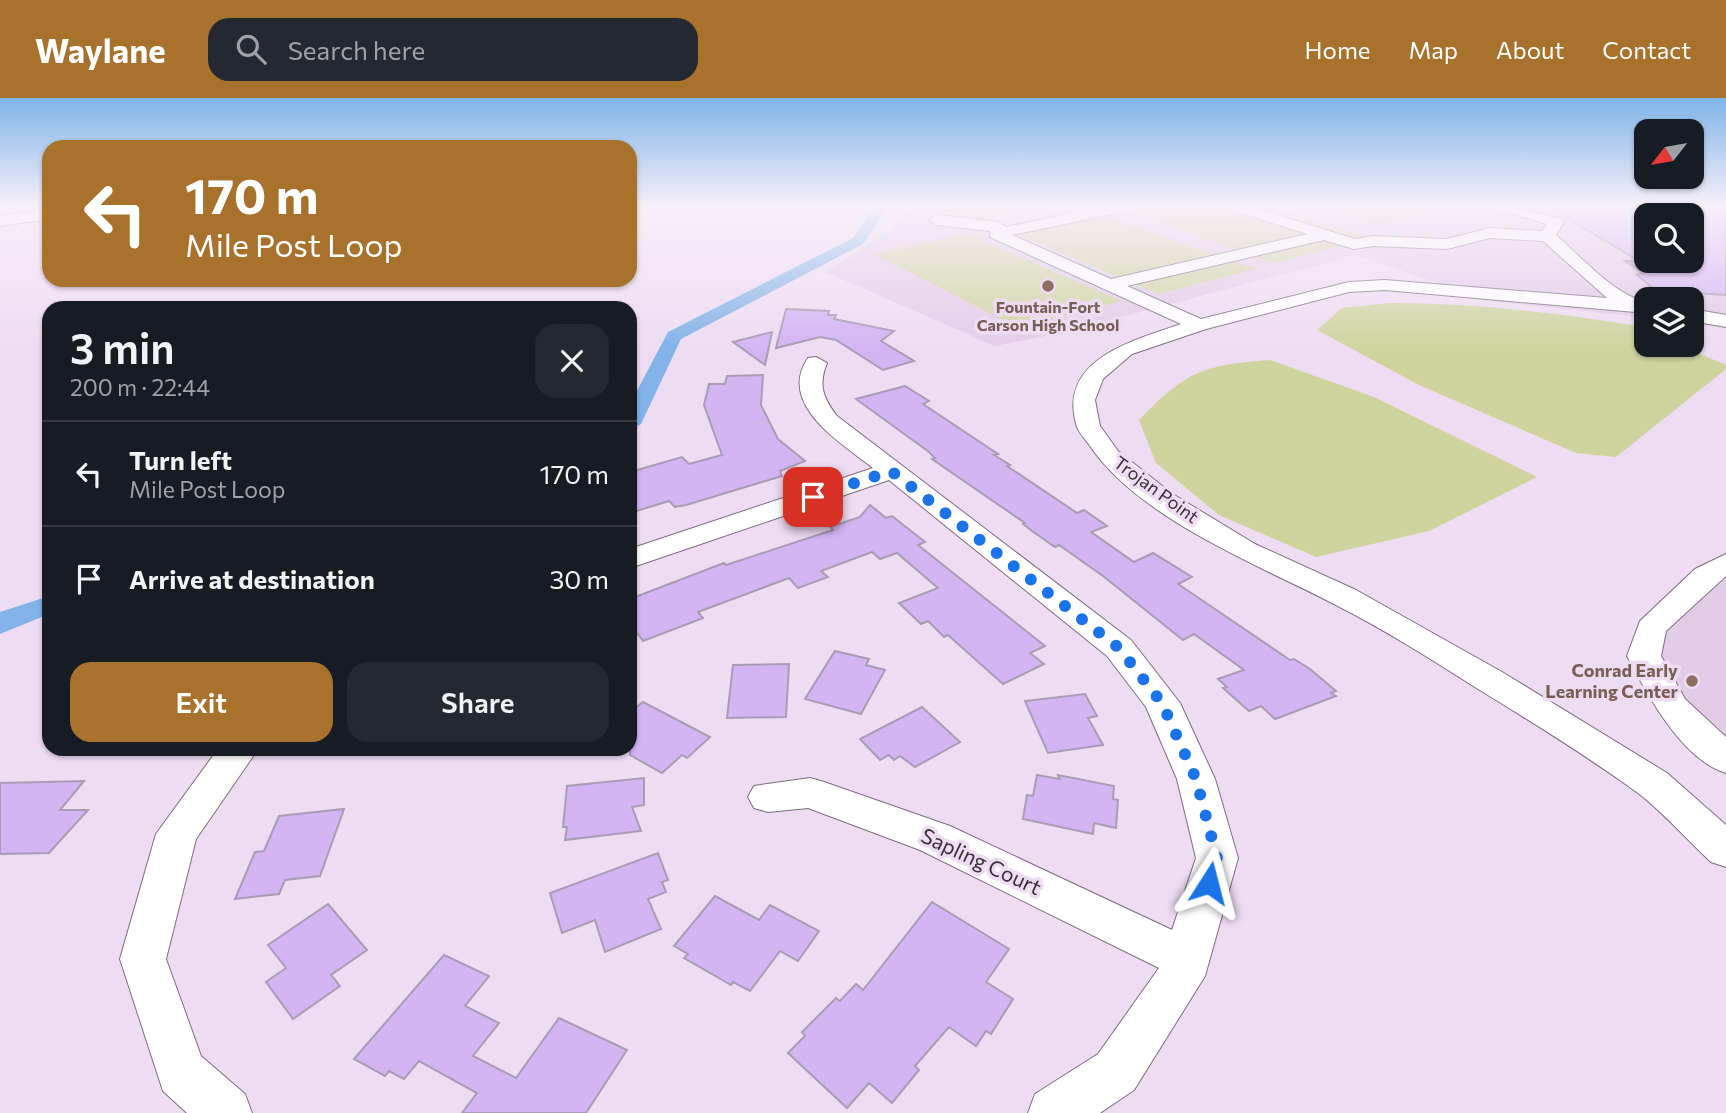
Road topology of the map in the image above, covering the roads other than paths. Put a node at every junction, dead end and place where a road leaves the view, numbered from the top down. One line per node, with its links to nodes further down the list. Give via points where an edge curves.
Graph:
1 (1050, 253): 6 (street)
2 (1246, 253): 5 (street)
3 (1567, 253): 7 (street, via 1612,293)
4 (1120, 267): 5 (street)
5 (1144, 277): 6 (street)
6 (1110, 285): 11 (street)
7 (1634, 304)
8 (1634, 306): 11 (street, Trojan Point, via 1368,285)
9 (1704, 317): 10 (street)
10 (1726, 321)
11 (1199, 325): 19 (street, Trojan Point, via 1125,351 1092,378 1084,400 1088,426 1109,456 1161,499 1245,550 1345,597 1572,732 1653,784)
12 (816, 363): 13 (street, via 809,377 811,399 829,421)
13 (891, 471): 14 (street); 20 (street, via 1119,648 1162,703 1196,779 1217,858)
14 (637, 557)
15 (1726, 563): 17 (street, via 1706,575 1651,628 1644,656 1672,707)
16 (234, 756): 21 (street, via 177,834 143,959 181,1073)
17 (1726, 758)
18 (768, 797): 20 (street, Sapling Court, via 810,793 935,838)
19 (1726, 850)
20 (1186, 959): 22 (street, via 1181,976 1116,1072)
21 (226, 1113)
22 (1054, 1113)

